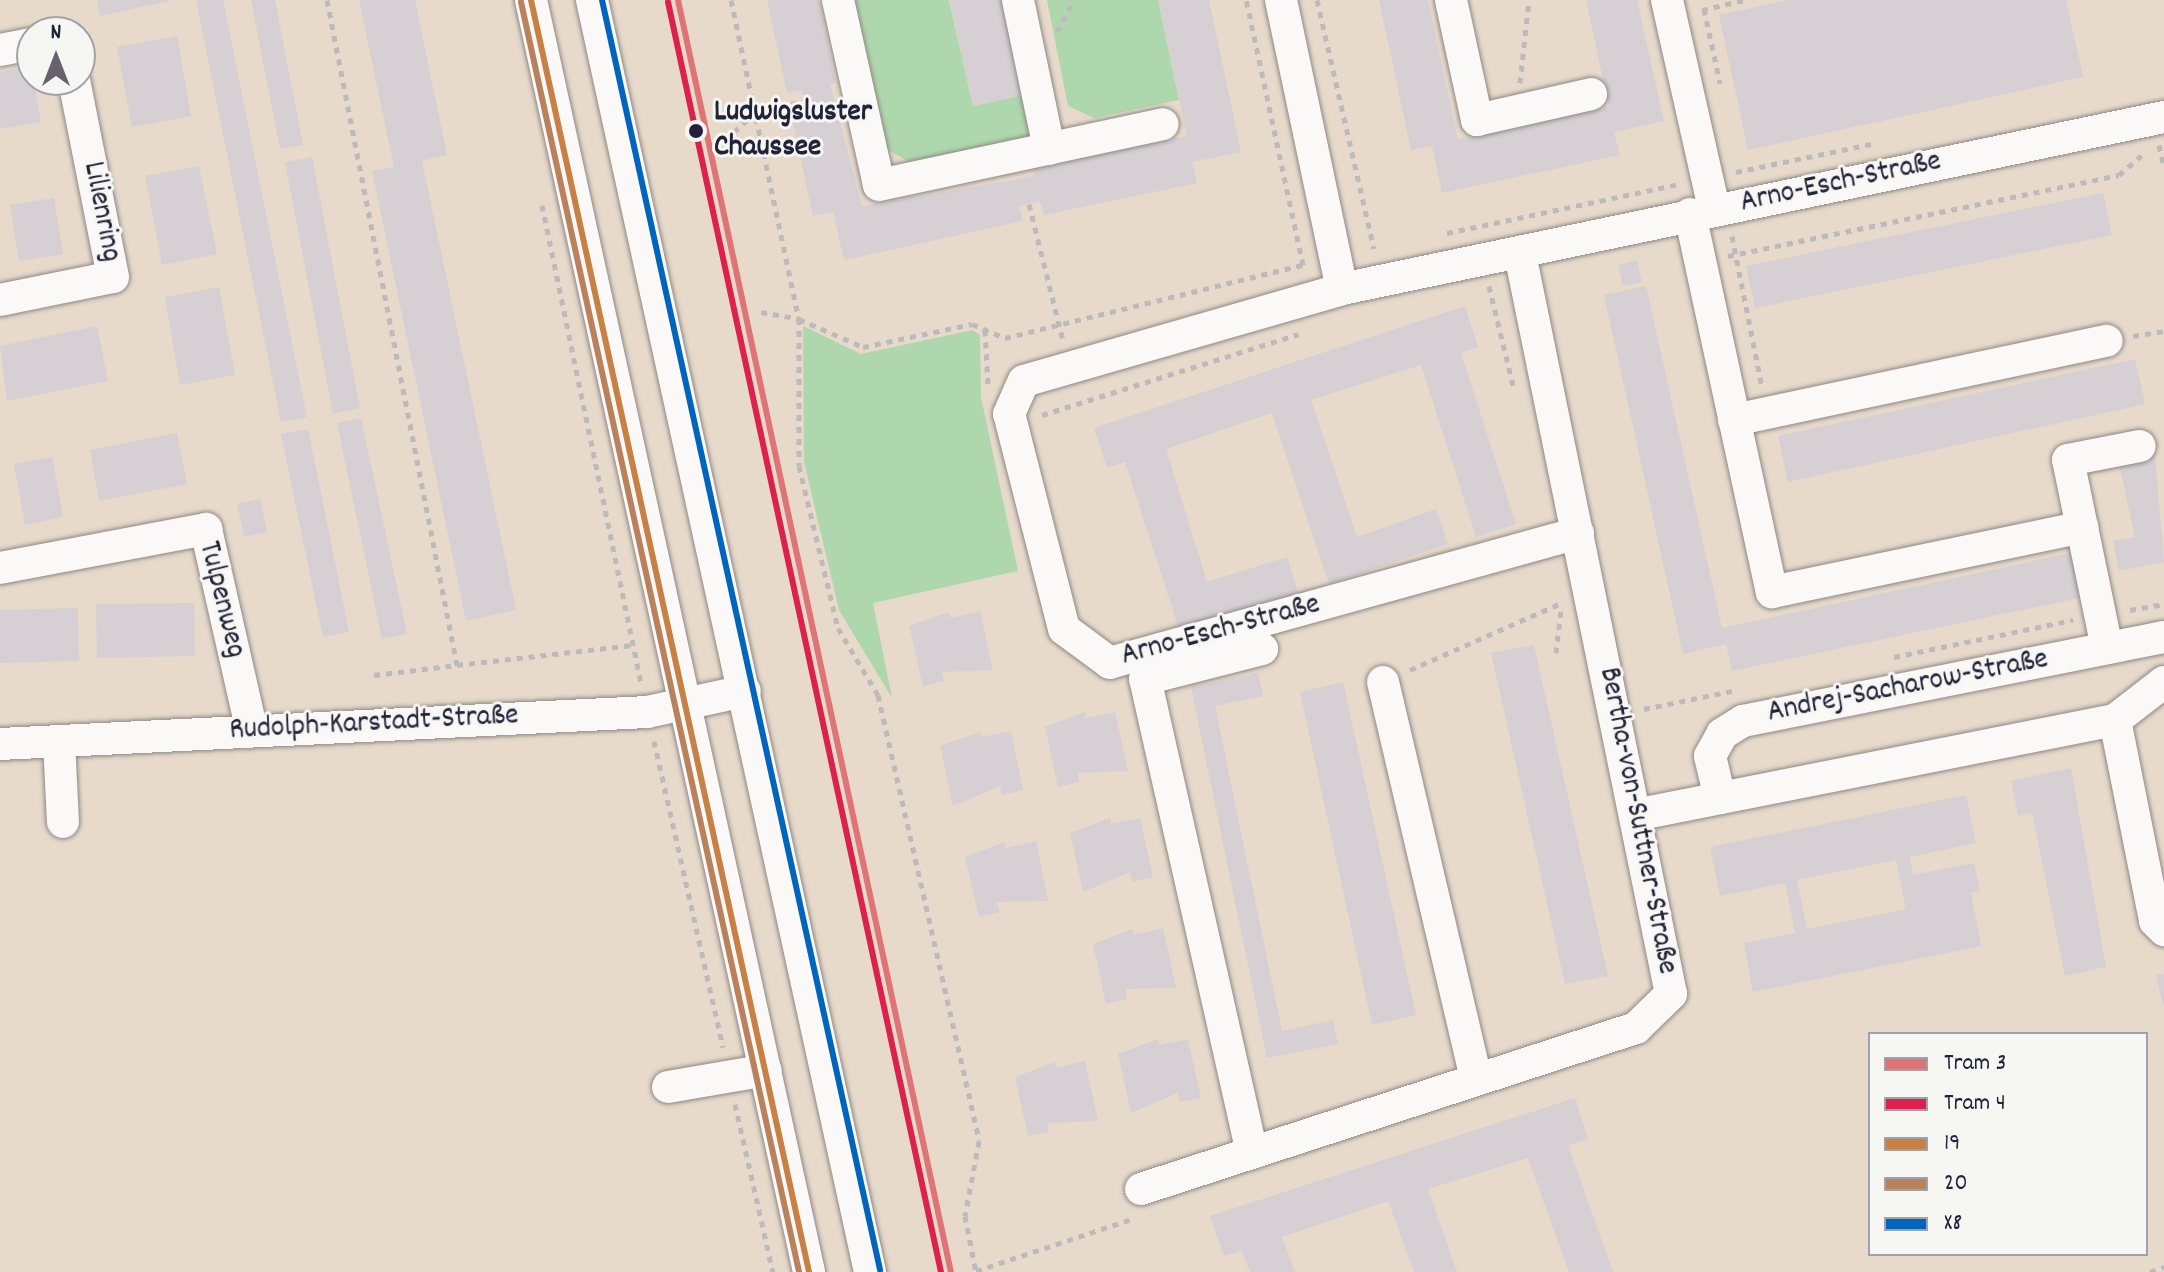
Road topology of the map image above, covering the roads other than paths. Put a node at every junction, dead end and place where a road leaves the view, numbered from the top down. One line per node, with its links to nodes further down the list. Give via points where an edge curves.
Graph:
1 (531, 0): 29 (street)
2 (592, 0): 28 (street)
3 (838, 0): 12 (street, via 879,185)
4 (1018, 0): 12 (street)
5 (1281, 0): 15 (street)
6 (1451, 0): 8 (street, via 1477,120)
7 (1669, 8): 13 (street)
8 (1591, 94)
9 (77, 96): 16 (street, Lilienring, via 113,277)
10 (2164, 117): 13 (street, Arno-Esch-Straße)
11 (1163, 124): 12 (street)
12 (1049, 149)
13 (1704, 201): 14 (street, Arno-Esch-Straße); 18 (street, via 1700,261)
14 (1520, 254): 15 (street, Arno-Esch-Straße); 21 (street)
15 (1342, 289): 21 (street, Arno-Esch-Straße, via 1024,381 1009,414 1064,629 1110,663)
16 (0, 300)
17 (2107, 341): 18 (street)
18 (1734, 420): 20 (street, via 1772,592)
19 (2140, 446): 20 (street, via 2068,460)
20 (2082, 527): 24 (street)
21 (1578, 533): 35 (street, Bertha-von-Suttner-Straße)
22 (0, 568): 31 (street, Tulpenweg, via 206,529)
23 (2164, 637): 24 (street, Andrej-Sacharow-Straße)
24 (2107, 648): 34 (street, Andrej-Sacharow-Straße, via 1743,721 1722,734 1710,756)
25 (1262, 649): 41 (street, via 1145,679)
26 (1383, 682): 39 (street)
27 (2164, 682): 30 (street)
28 (745, 691): 29 (street, Rudolph-Karstadt-Straße); 44 (street)
29 (688, 703): 31 (street, Rudolph-Karstadt-Straße, via 647,712); 38 (street)
30 (2115, 720): 34 (street); 37 (street, via 2155,921)
31 (252, 731): 32 (street, Rudolph-Karstadt-Straße)
32 (59, 741): 33 (street, Rudolph-Karstadt-Straße); 36 (street)
33 (0, 744)
34 (1720, 798): 35 (street)
35 (1635, 815): 39 (street, Bertha-von-Suttner-Straße, via 1671,994 1636,1028)
36 (63, 822)
37 (2164, 930)
38 (766, 1070): 40 (street); 43 (street)
39 (1476, 1079): 41 (street, Bertha-von-Suttner-Straße)
40 (668, 1087)
41 (1252, 1153): 42 (street, Bertha-von-Suttner-Straße)
42 (1146, 1200)
43 (809, 1272)
44 (870, 1272)

